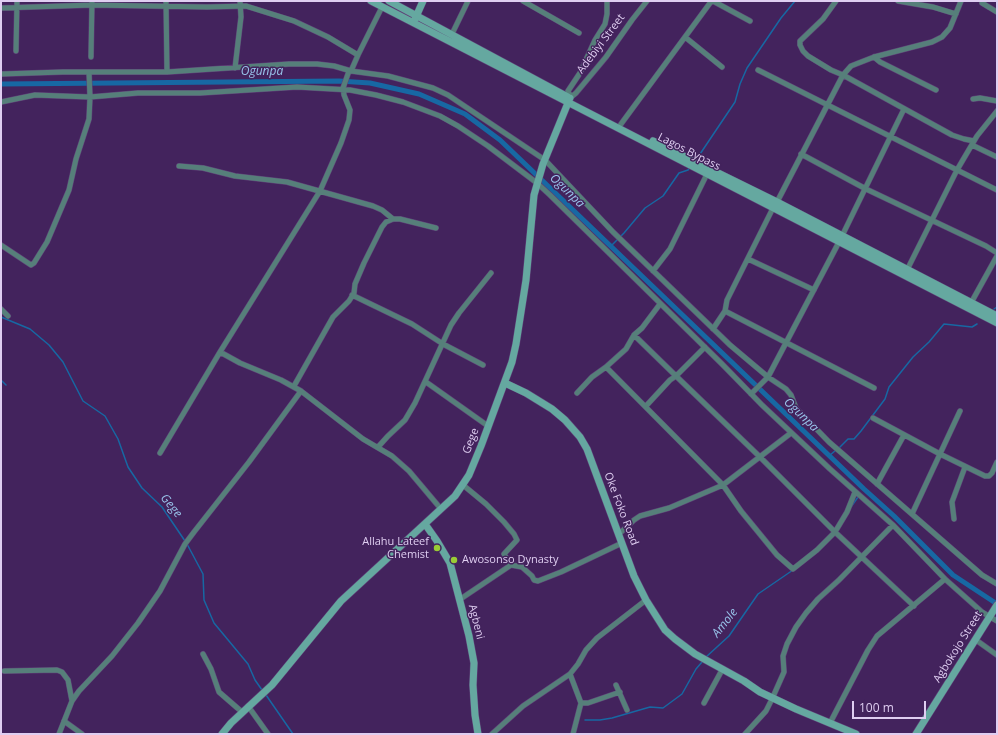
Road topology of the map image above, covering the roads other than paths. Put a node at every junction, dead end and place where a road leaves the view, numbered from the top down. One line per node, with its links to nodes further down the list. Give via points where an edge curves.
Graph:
1 (17, 1): 18 (street)
2 (371, 1): 16 (street, Lagos Bypass)
3 (389, 1): 21 (street, Lagos Bypass)
4 (423, 1): 21 (street)
5 (468, 1): 24 (street)
6 (523, 1): 23 (street)
7 (607, 1): 41 (street, via 605,24 568,91)
8 (647, 1): 41 (street, Adebiyi Street, via 606,57)
9 (836, 1): 37 (street, via 823,19 804,36 800,45 808,56)
10 (898, 1): 20 (street)
11 (961, 1): 20 (street)
12 (92, 3): 14 (street); 18 (street); 28 (street)
13 (982, 3): 19 (street)
14 (166, 4): 15 (street, via 206,7); 35 (street)
15 (240, 4): 27 (street, via 294,21); 31 (street, via 241,17)
16 (382, 7): 21 (street, Lagos Bypass); 27 (street)
17 (1, 8): 18 (street)
18 (17, 8): 26 (street)
19 (997, 12)
20 (956, 14): 29 (street, via 947,33 938,40)
21 (415, 19): 24 (street, Lagos Bypass); 41 (street, Lagos Bypass)
22 (750, 21): 25 (street, via 713,1)
23 (579, 33)
24 (452, 34): 41 (street, Lagos Bypass)
25 (685, 37): 30 (street); 48 (street)
26 (16, 51)
27 (358, 55): 33 (street)
28 (91, 57)
29 (874, 57): 37 (street, via 851,66); 39 (street)
30 (722, 67)
31 (235, 68): 33 (street, via 317,64); 35 (street)
32 (758, 70): 45 (street)
33 (350, 71): 38 (street); 53 (street, via 388,76 433,88 448,95)
34 (90, 72): 35 (street); 36 (street); 40 (street)
35 (167, 72)
36 (1, 74)
37 (843, 75): 45 (street); 46 (street)
38 (343, 89): 40 (street, via 297,87); 57 (street, via 403,102 440,116 488,146); 60 (street, via 350,110 349,120 342,143)
39 (936, 90)
40 (90, 96): 44 (street, via 35,95); 66 (street, via 89,119 69,190 47,242 31,265)
41 (569, 99): 48 (street, Lagos Bypass); 53 (street, Gege); 56 (street, Lagos Bypass)
42 (973, 99): 43 (street)
43 (997, 101)
44 (1, 102)
45 (827, 105): 49 (street); 51 (street)
46 (904, 109): 49 (street); 50 (street, via 952,135)
47 (997, 111): 50 (street)
48 (621, 124): 61 (street, Lagos Bypass)
49 (891, 137): 55 (street); 58 (street)
50 (973, 143): 52 (street); 55 (street)
51 (801, 154): 58 (street); 61 (street)
52 (997, 157)
53 (544, 162): 57 (street, Gege); 71 (street)
54 (179, 166): 60 (street, via 287,182)
55 (957, 170): 59 (street); 63 (street)
56 (707, 174): 61 (street, Lagos Bypass); 71 (street, via 670,249)
57 (537, 182): 76 (street); 93 (street, Gege, via 520,323)
58 (866, 188): 63 (street); 65 (street)
59 (997, 190)
60 (320, 191): 62 (street, via 374,206); 87 (street)
61 (775, 205): 65 (street, Lagos Bypass); 69 (street)
62 (393, 219): 64 (street); 74 (street, via 382,227)
63 (932, 221): 67 (street); 70 (street)
64 (436, 228)
65 (841, 239): 70 (street, Lagos Bypass); 73 (street); 81 (street, Lagos Bypass)
66 (1, 245)
67 (997, 253)
68 (997, 256): 75 (street)
69 (748, 259): 73 (street); 78 (street, via 727,300)
70 (907, 270): 75 (street, Lagos Bypass)
71 (653, 271): 82 (street)
72 (491, 273): 85 (street, via 459,313)
73 (814, 290): 84 (street)
74 (352, 295): 85 (street, via 412,324); 94 (street, via 332,317)
75 (971, 303): 80 (street, Lagos Bypass)
76 (660, 304): 83 (street); 86 (street)
77 (1, 309): 79 (street)
78 (725, 311): 82 (street); 84 (street)
79 (8, 316)
80 (997, 316)
81 (997, 323)
82 (713, 329): 91 (street)
83 (634, 335): 89 (street, via 626,348); 90 (street)
84 (787, 342): 91 (street); 95 (street)
85 (442, 344): 88 (street); 92 (street)
86 (705, 347): 90 (street); 98 (street)
87 (220, 352): 94 (street); 106 (street)
88 (483, 365)
89 (606, 367): 97 (street); 99 (street)
90 (676, 376): 99 (street); 108 (street)
91 (767, 378): 98 (street); 111 (street, via 786,389 796,408 829,442)
92 (426, 382): 102 (street); 105 (street, via 405,420)
93 (505, 383): 102 (street, Gege); 121 (street, Oke Foko Road, via 552,409 580,437 587,449)
94 (294, 386): 96 (street)
95 (874, 388)
96 (301, 390): 105 (street, via 363,439); 142 (street, via 194,532 138,623)
97 (577, 393)
98 (752, 393): 103 (street)
99 (646, 406): 113 (street)
100 (960, 412): 107 (street)
101 (873, 418): 104 (street)
102 (488, 426): 112 (street, Gege, via 475,462)
103 (791, 432): 108 (street); 114 (street)
104 (904, 435): 107 (street); 111 (street)
105 (378, 447): 115 (street, via 409,471)
106 (160, 453)
107 (940, 454): 110 (street); 116 (street)
108 (760, 457): 113 (street); 120 (street)
109 (997, 462): 110 (street, via 988,476)
110 (965, 467): 117 (street, via 952,502)
111 (877, 484): 116 (street)
112 (463, 485): 115 (street, Gege); 124 (street, via 514,534 517,540 504,554)
113 (723, 485): 120 (street, via 741,511 793,569); 121 (street, via 669,508 640,516)
114 (855, 492): 119 (street); 120 (street)
115 (441, 509): 118 (street, Gege)
116 (912, 514): 126 (street, via 982,575)
117 (954, 519)
118 (425, 524): 127 (street, Agbeni, via 450,563); 145 (street, Gege, via 341,601 272,685)
119 (894, 525): 123 (street); 125 (street)
120 (835, 532): 123 (street)
121 (619, 534): 122 (street, Oke Foko Road)
122 (622, 543): 124 (street, via 593,558 538,580 534,580 522,567); 128 (street, Oke Foko Road)
123 (862, 556): 130 (street); 141 (street, via 818,599 796,627 783,656 784,672)
124 (511, 565): 127 (street)
125 (945, 579): 130 (street); 131 (street)
126 (997, 584)
127 (459, 600): 154 (street, Agbeni, via 474,663 473,685)
128 (646, 600): 136 (street, Oke Foko Road, via 665,630 704,660); 138 (street, via 598,638 586,650)
129 (997, 605): 131 (street, Agbokojo Street)
130 (914, 606): 149 (street, via 877,636)
131 (991, 615): 132 (street); 133 (street, Agbokojo Street)
132 (997, 621)
133 (976, 640): 135 (street); 159 (street, Agbokojo Street)
134 (203, 654): 147 (street, via 219,692)
135 (997, 655)
136 (722, 670): 141 (street, Oke Foko Road); 144 (street)
137 (4, 671): 142 (street, via 62,672 68,680)
138 (570, 674): 143 (street); 155 (street, via 523,706)
139 (616, 685): 140 (street)
140 (620, 692): 143 (street); 146 (street)
141 (772, 699): 149 (street, Oke Foko Road); 157 (street, via 766,711)
142 (72, 701): 148 (street)
143 (581, 703): 156 (street)
144 (704, 704)
145 (248, 706): 147 (street, Gege); 153 (street)
146 (627, 710)
147 (242, 712): 152 (street, Gege)
148 (64, 721): 150 (street); 151 (street)
149 (830, 723): 158 (street, Oke Foko Road)
150 (59, 734)
151 (82, 734)
152 (222, 734)
153 (268, 734)
154 (478, 734)
155 (492, 734)
156 (573, 734)
157 (745, 734)
158 (856, 734)
159 (916, 734)

